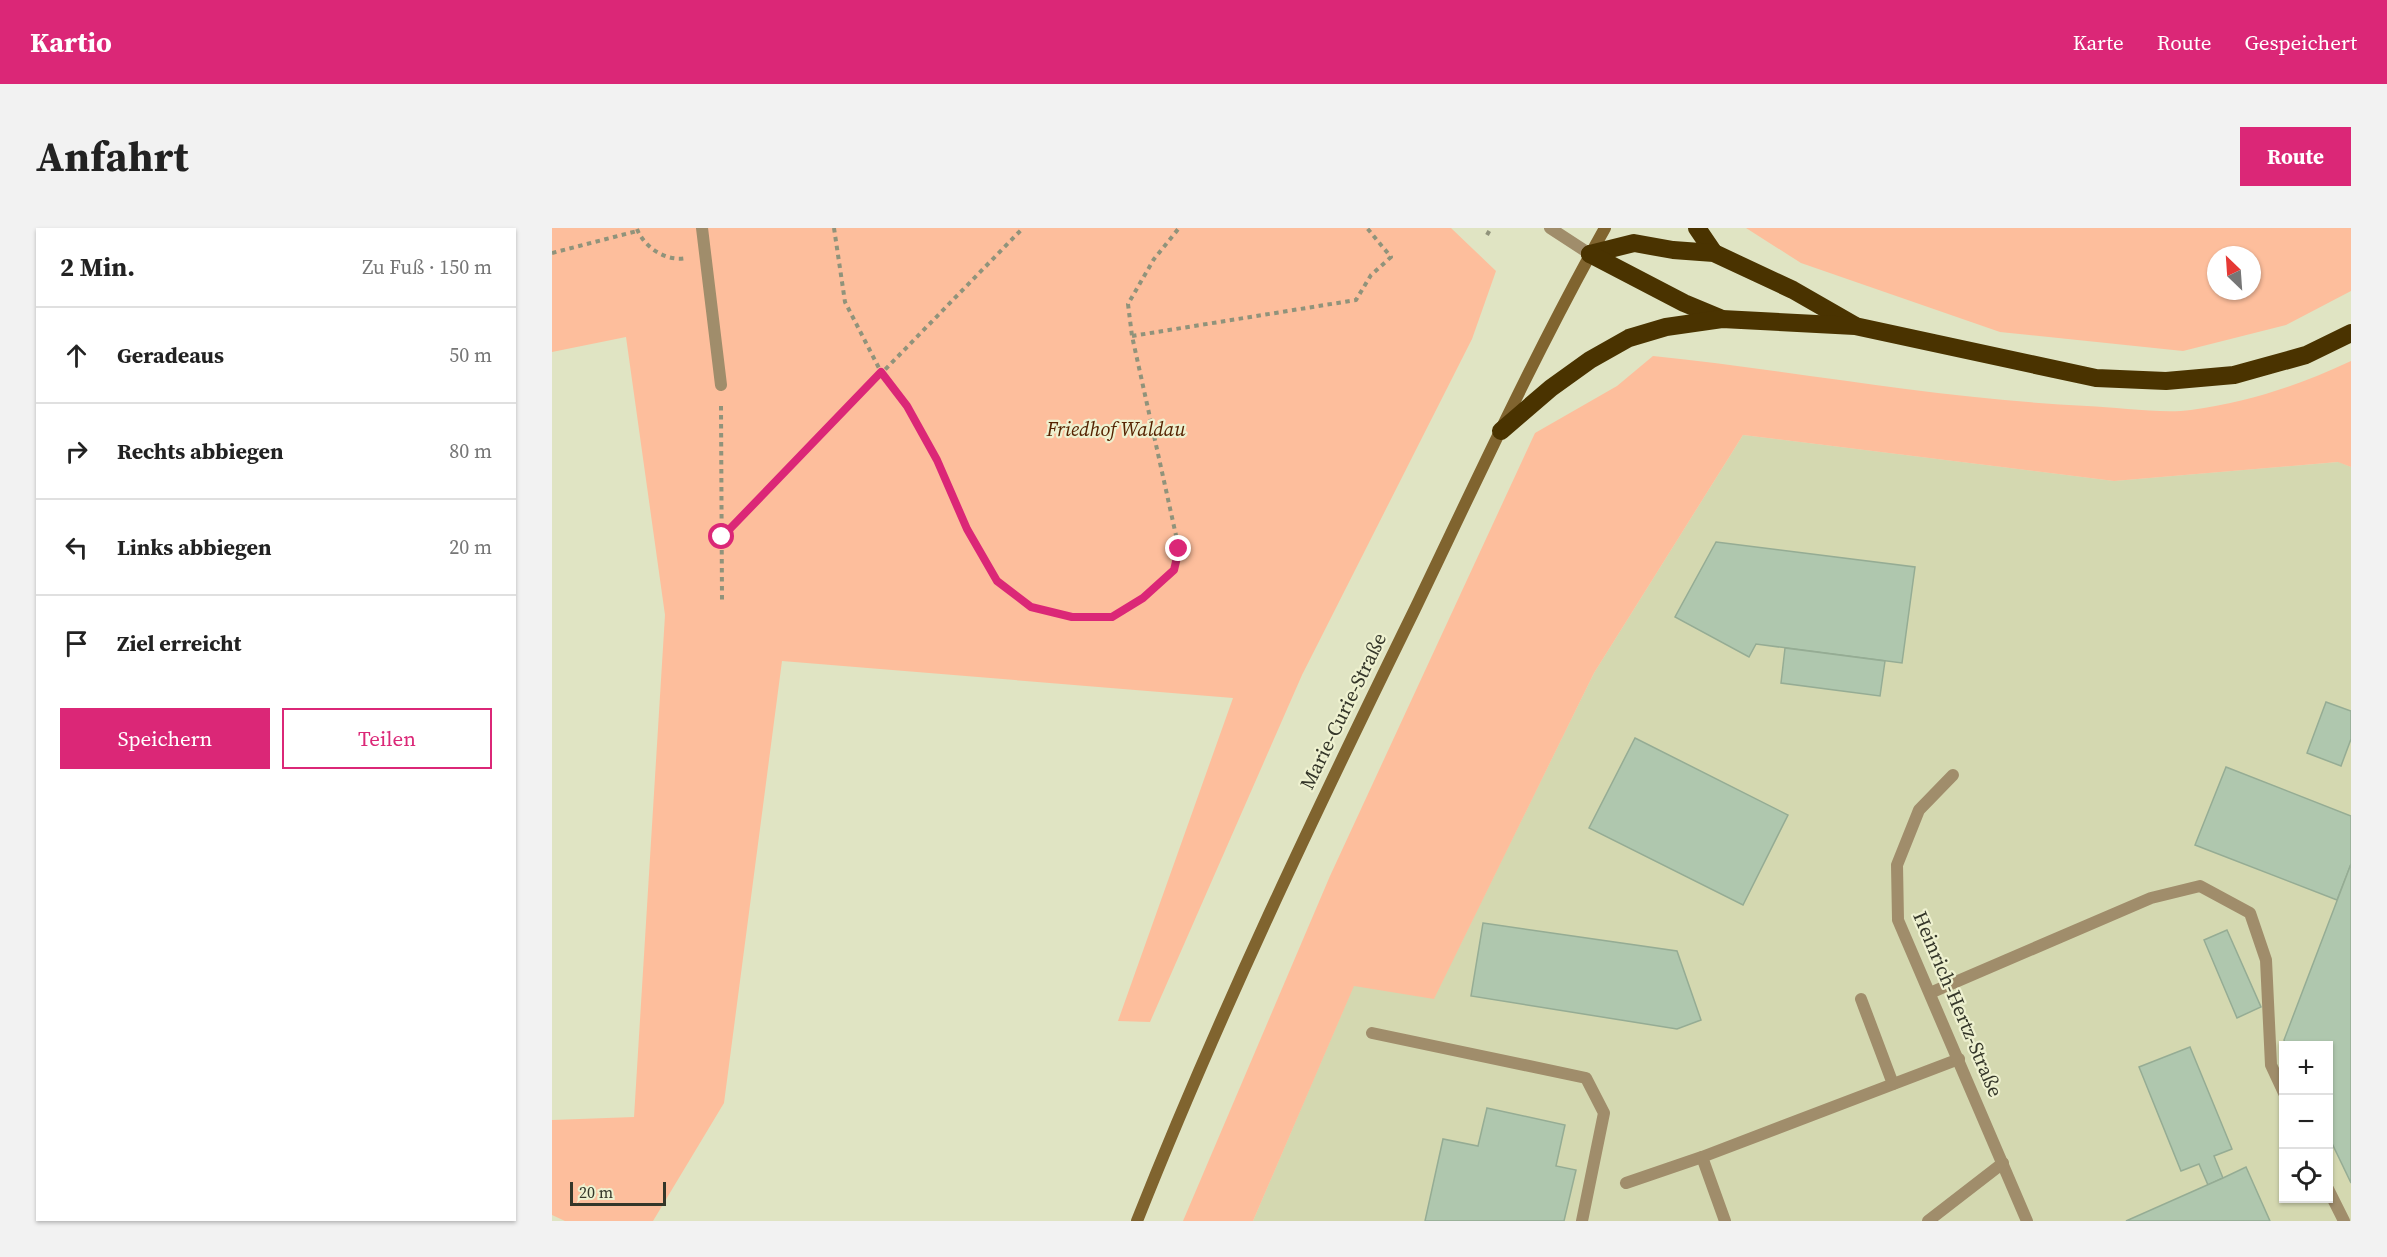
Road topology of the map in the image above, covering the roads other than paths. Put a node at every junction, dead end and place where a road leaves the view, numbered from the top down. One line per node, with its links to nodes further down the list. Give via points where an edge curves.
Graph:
1 (702, 228): 10 (street)
2 (1550, 228): 6 (street)
3 (1605, 228): 6 (main road, Marie-Curie-Straße)
4 (1697, 228): 5 (highway)
5 (1714, 253): 6 (highway, via 1634,243); 8 (highway, via 1793,290)
6 (1590, 254): 7 (highway); 11 (main road, Marie-Curie-Straße)
7 (1722, 319): 8 (highway); 11 (highway, via 1666,327 1629,338 1551,388)
8 (1855, 326): 9 (highway, via 2096,378 2166,381 2234,375 2306,355)
9 (2351, 333)
10 (721, 385)
11 (1501, 431): 23 (main road, Marie-Curie-Straße, via 1301,842 1189,1089)
12 (1953, 775): 13 (street, Heinrich-Hertz-Straße, via 1919,810 1897,865 1899,921)
13 (1930, 993): 16 (street, Heinrich-Hertz-Straße); 18 (street, via 2151,898 2200,886 2250,913 2266,960 2271,1065)
14 (1861, 999): 17 (street)
15 (1372, 1033): 24 (street, via 1586,1078 1604,1113)
16 (1959, 1059): 17 (street); 20 (street, Heinrich-Hertz-Straße)
17 (1893, 1084): 19 (street)
18 (2279, 1084)
19 (1702, 1157): 21 (street); 25 (street)
20 (2003, 1163): 26 (street); 27 (street, Heinrich-Hertz-Straße)
21 (1626, 1183)
22 (2333, 1199): 28 (street)
23 (1137, 1221)
24 (1582, 1221)
25 (1725, 1221)
26 (1928, 1221)
27 (2027, 1221)
28 (2344, 1221)

